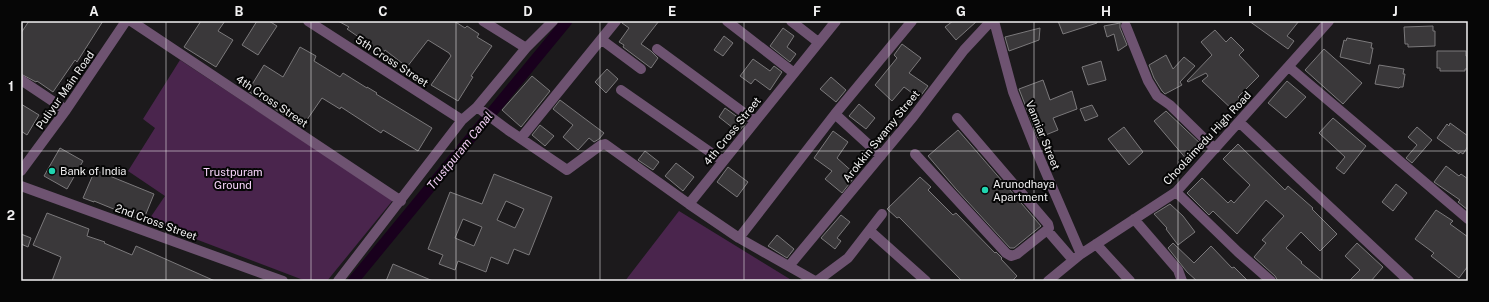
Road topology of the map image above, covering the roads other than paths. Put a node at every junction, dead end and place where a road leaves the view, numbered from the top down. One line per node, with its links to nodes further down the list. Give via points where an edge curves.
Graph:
1 (126, 21): 25 (street, Puliyur Main Road)
2 (130, 21): 39 (street, 4th Cross Street)
3 (308, 21): 28 (street, 5th Cross Street)
4 (484, 21): 17 (street)
5 (553, 21): 17 (street)
6 (616, 21): 15 (street)
7 (727, 21): 21 (street)
8 (791, 21): 16 (street)
9 (836, 21): 16 (street, 4th Cross Street)
10 (912, 21): 26 (street)
11 (991, 21): 34 (street, Arokkin Swamy Street, via 964,50)
12 (994, 21): 48 (street, Vanniar Street, via 1013,92)
13 (1329, 21): 19 (street, Choolaimedu High Road)
14 (1126, 26): 32 (street, via 1148,81 1157,96 1170,104)
15 (602, 40): 20 (street); 31 (street)
16 (818, 42): 21 (street, 4th Cross Street)
17 (526, 48): 24 (street)
18 (657, 49): 29 (street)
19 (1289, 67): 30 (street, Choolaimedu High Road); 43 (street)
20 (641, 69)
21 (794, 73): 29 (street, 4th Cross Street)
22 (21, 80): 25 (street)
23 (621, 90): 35 (street)
24 (477, 107): 28 (street); 31 (street)
25 (66, 110): 36 (street, Puliyur Main Road)
26 (835, 114): 34 (street); 46 (street)
27 (957, 118): 44 (street, via 1048,224)
28 (462, 120): 39 (street)
29 (755, 121): 35 (street, 4th Cross Street)
30 (1239, 122): 32 (street, Choolaimedu High Road); 58 (street)
31 (521, 138): 40 (street, via 567,170 605,144)
32 (1215, 149): 38 (street, Choolaimedu High Road)
33 (915, 154): 44 (street, via 1011,256)
34 (881, 156): 49 (street, Arokkin Swamy Street)
35 (723, 161): 40 (street, 4th Cross Street)
36 (21, 171)
37 (21, 186): 50 (street, 2nd Cross Street)
38 (1176, 192): 42 (street, Choolaimedu High Road); 57 (street)
39 (401, 201): 51 (street)
40 (689, 204): 46 (street)
41 (882, 214): 45 (street)
42 (1134, 219): 47 (street, Choolaimedu High Road); 56 (street, via 1178,270)
43 (1468, 219)
44 (1047, 230): 48 (street)
45 (870, 231): 52 (street, via 848,258); 53 (street)
46 (739, 238): 49 (street)
47 (1096, 244): 48 (street, Choolaimedu High Road); 55 (street)
48 (1077, 257): 54 (street, Choolaimedu High Road)
49 (789, 266): 52 (street)
50 (283, 281)
51 (338, 281)
52 (816, 281)
53 (926, 281)
54 (1048, 281)
55 (1130, 281)
56 (1182, 281)
57 (1271, 281)
58 (1409, 281)

